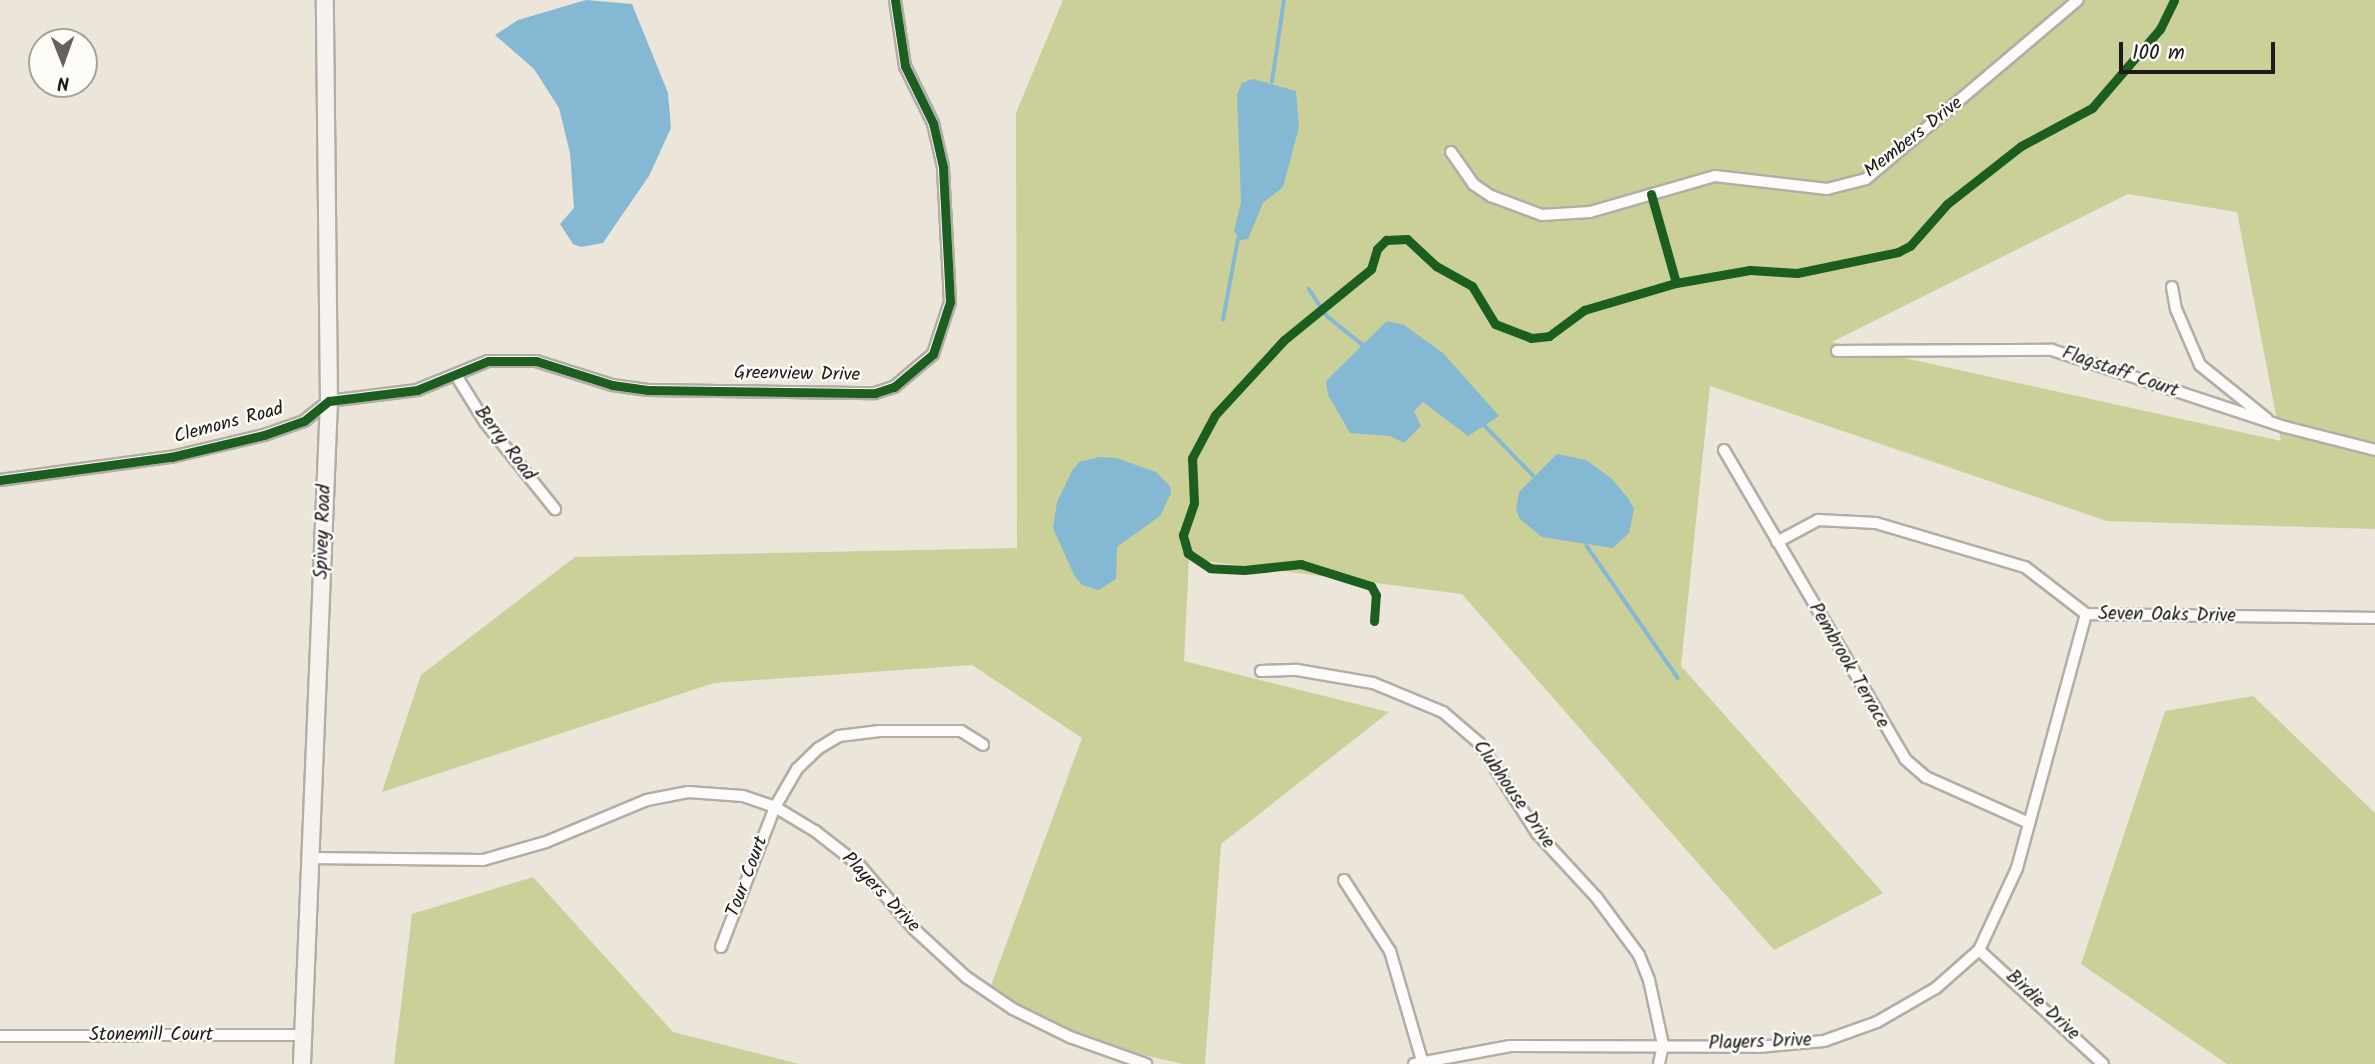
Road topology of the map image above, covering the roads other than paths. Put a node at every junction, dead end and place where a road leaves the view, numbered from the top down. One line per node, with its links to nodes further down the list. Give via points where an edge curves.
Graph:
1 (325, 0): 8 (street, Spivey Road)
2 (895, 0): 7 (street, Greenview Drive, via 905,66 938,140 948,237 948,317 933,354 914,373 875,394 648,390 612,385 536,361 508,359 488,361)
3 (2078, 0): 4 (street, Members Drive, via 1866,179 1827,189 1715,177 1590,212 1542,215 1491,196 1473,184)
4 (1451, 152)
5 (2172, 288): 9 (street, Flagstaff Court, via 2200,365)
6 (1837, 351): 9 (street, Flagstaff Court, via 2052,350)
7 (457, 377): 8 (street, Clemons Road, via 417,390); 13 (street, Berry Road, via 485,422)
8 (330, 401): 12 (street, Clemons Road, via 304,421 264,435 171,457); 21 (street, Spivey Road)
9 (2272, 423): 11 (street, Flagstaff Court)
10 (1724, 450): 14 (street, Pembrook Terrace)
11 (2375, 450)
12 (0, 480)
13 (555, 509)
14 (1777, 542): 15 (street, Seven Oaks Drive, via 1818,520 1876,523 2025,567); 20 (street, Pembrook Terrace, via 1905,759 1926,777)
15 (2086, 614): 16 (street, Seven Oaks Drive); 20 (street, Players Drive)
16 (2375, 618)
17 (1261, 671): 27 (street, Clubhouse Drive, via 1297,670 1373,684 1443,712 1479,743 1537,833 1597,898 1639,955)
18 (983, 745): 19 (street, Tour Court, via 961,731 839,736 797,769)
19 (775, 807): 21 (street, Players Drive, via 743,796 688,792 648,800 546,842 483,860); 23 (street, Tour Court); 28 (street, Players Drive, via 860,866 914,929 966,977 1013,1009)
20 (2029, 823): 24 (street, Players Drive, via 2018,868)
21 (310, 858): 25 (street, Spivey Road)
22 (1344, 880): 29 (street, via 1390,951)
23 (721, 947)
24 (1979, 950): 27 (street, Players Drive, via 1936,988 1877,1021 1824,1041 1758,1047); 33 (street, Birdie Drive)
25 (302, 1035): 26 (street, Stonemill Court); 30 (street, Spivey Road)
26 (0, 1036)
27 (1663, 1045): 29 (street, Players Drive, via 1510,1045); 32 (street)
28 (1127, 1062): 31 (street, Players Drive)
29 (1420, 1063)
30 (302, 1064)
31 (1146, 1064)
32 (1658, 1064)
33 (2103, 1064)

